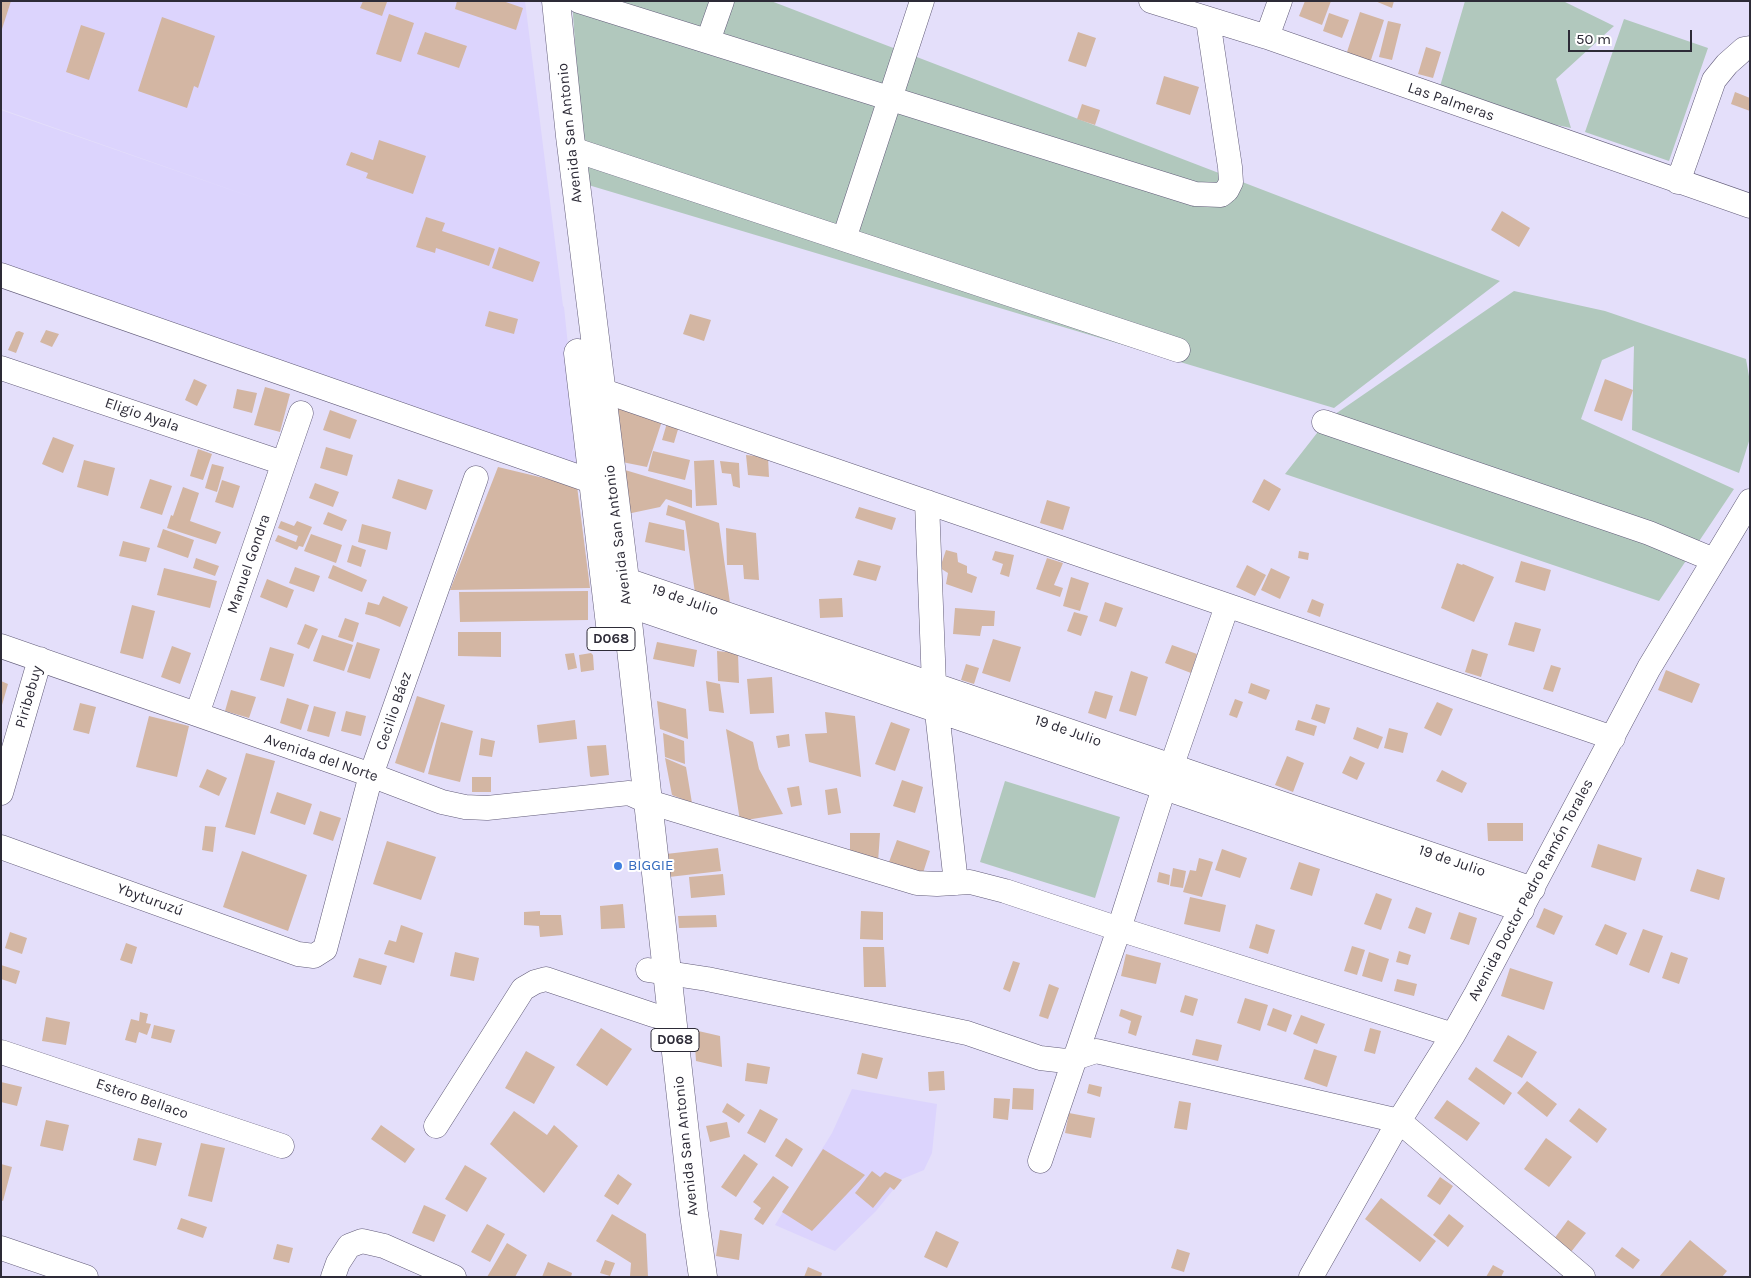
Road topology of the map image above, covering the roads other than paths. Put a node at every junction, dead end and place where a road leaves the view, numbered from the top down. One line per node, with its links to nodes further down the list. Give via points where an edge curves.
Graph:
1 (539, 1): 25 (main road, Avenida San Antonio / D068, via 554,147)
2 (556, 1): 13 (main road, Avenida San Antonio / D068)
3 (579, 1): 10 (street)
4 (722, 1): 10 (street)
5 (922, 1): 12 (street)
6 (1151, 1): 8 (street, Las Palmeras)
7 (1280, 1): 9 (street)
8 (1208, 20): 9 (street, Las Palmeras); 12 (street, via 1230,167 1231,182 1221,195 1196,194)
9 (1267, 37): 14 (street, Las Palmeras)
10 (708, 42): 12 (street)
11 (1750, 48): 14 (street, via 1726,64 1714,80)
12 (890, 99): 16 (street)
13 (572, 149): 16 (street); 20 (main road, Avenida San Antonio / D068)
14 (1678, 182): 15 (street, Las Palmeras)
15 (1750, 206)
16 (844, 239): 18 (street)
17 (1, 275): 25 (street)
18 (1178, 350)
19 (1, 368): 23 (street, Eligio Ayala)
20 (601, 390): 25 (main road, Avenida San Antonio / D068); 27 (street)
21 (300, 413): 23 (street, Manuel Gondra)
22 (1324, 422): 28 (street, via 1649,532)
23 (283, 463): 35 (street, Manuel Gondra)
24 (476, 478): 38 (street, Cecilio Báez)
25 (602, 484): 29 (main road, Avenida San Antonio / D068)
26 (1750, 501): 28 (street, Avenida Doctor Pedro Ramón Torales)
27 (927, 502): 30 (street); 33 (street)
28 (1714, 560): 36 (street, Avenida Doctor Pedro Ramón Torales)
29 (615, 589): 33 (street, 19 de Julio); 34 (street, 19 de Julio); 41 (main road, Avenida San Antonio / D068)
30 (1227, 606): 36 (street); 37 (street)
31 (1, 646): 32 (street, Avenida del Norte)
32 (40, 659): 35 (street, Avenida del Norte); 40 (street, Piribebuy)
33 (934, 685): 34 (street); 37 (street, 19 de Julio)
34 (937, 711): 39 (street, 19 de Julio); 43 (street)
35 (197, 714): 38 (street, Avenida del Norte)
36 (1613, 738): 44 (street, Avenida Doctor Pedro Ramón Torales)
37 (1172, 766): 39 (street); 44 (street, 19 de Julio)
38 (371, 775): 41 (street, Avenida del Norte, via 442,802 465,807); 47 (street, Cecilio Báez, via 325,949 314,956)
39 (1164, 788): 45 (street, 19 de Julio); 46 (street)
40 (1, 793)
41 (639, 797): 43 (street, via 918,883); 48 (main road, Avenida San Antonio / D068)
42 (1, 847): 47 (street, Ybyturuzú)
43 (956, 883): 46 (street, via 970,882 1006,891)
44 (1533, 889): 45 (street, Avenida Doctor Pedro Ramón Torales)
45 (1522, 910): 50 (street, Avenida Doctor Pedro Ramón Torales)
46 (1119, 930): 50 (street); 52 (street)
47 (298, 954)
48 (658, 971): 49 (main road, Avenida San Antonio / D068); 52 (street, via 967,1033 1040,1058)
49 (663, 1018): 54 (street, via 546,979 534,982 522,989); 61 (main road, Avenida San Antonio / D068, via 676,1210); 62 (main road, Avenida San Antonio / D068)
50 (1453, 1036): 53 (street, Avenida Doctor Pedro Ramón Torales)
51 (1, 1052): 55 (street, Estero Bellaco)
52 (1074, 1059): 53 (street, via 1096,1051); 56 (street)
53 (1399, 1121): 63 (street, Avenida Doctor Pedro Ramón Torales); 64 (street)
54 (436, 1126)
55 (282, 1146)
56 (1040, 1161)
57 (1, 1248): 58 (street)
58 (86, 1277)
59 (333, 1277): 60 (street, via 349,1246 362,1241 384,1246)
60 (454, 1277)
61 (686, 1277)
62 (703, 1277)
63 (1311, 1277)
64 (1583, 1277)

